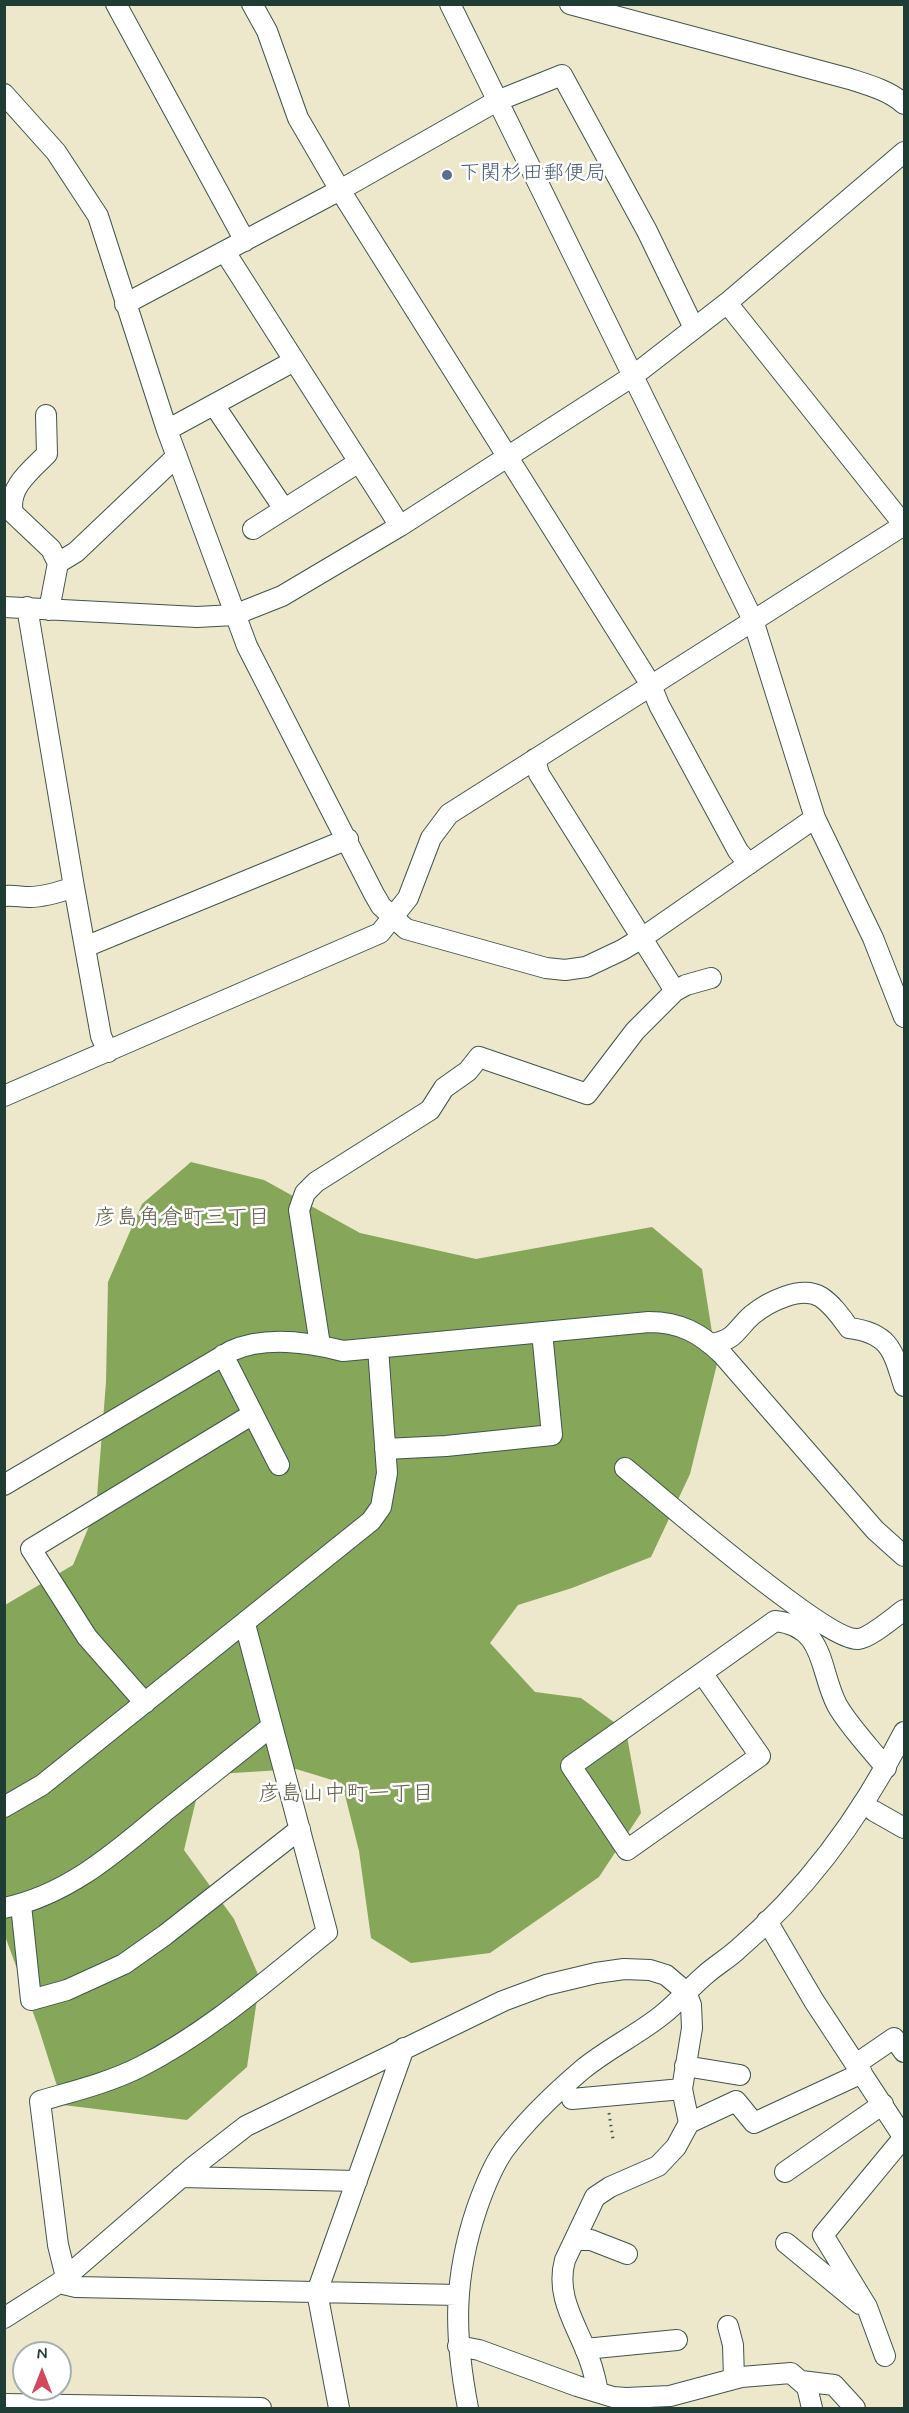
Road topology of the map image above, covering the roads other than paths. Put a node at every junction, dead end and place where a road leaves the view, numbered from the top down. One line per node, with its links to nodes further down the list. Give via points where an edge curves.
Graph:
1 (116, 4): 10 (street)
2 (252, 4): 9 (street, via 267,32 298,118)
3 (450, 4): 6 (street)
4 (570, 4): 7 (street, via 850,79 875,87)
5 (4, 94): 13 (street, via 56,152 98,216)
6 (497, 101): 9 (street); 14 (street, via 562,75 647,231); 16 (street)
7 (904, 104)
8 (904, 152): 12 (street)
9 (340, 190): 10 (street); 21 (street)
10 (245, 241): 11 (street)
11 (225, 252): 13 (street); 15 (street)
12 (727, 303): 14 (street); 24 (street)
13 (125, 304): 19 (street)
14 (694, 328): 16 (street)
15 (294, 361): 17 (street); 22 (street)
16 (633, 376): 21 (street); 32 (street)
17 (214, 405): 19 (street); 23 (street)
18 (46, 415): 27 (street, via 47,454 27,473 14,492 11,505 13,513 51,549)
19 (167, 430): 20 (street)
20 (177, 456): 27 (street, via 76,552); 31 (street)
21 (508, 457): 25 (street); 33 (street)
22 (359, 462): 23 (street); 25 (street)
23 (284, 509): 26 (street)
24 (904, 525): 32 (street)
25 (400, 526): 31 (street, via 282,596)
26 (253, 530)
27 (58, 563): 30 (street)
28 (4, 607): 29 (street)
29 (27, 607): 30 (street); 38 (street)
30 (49, 610): 31 (street)
31 (234, 615): 36 (street)
32 (753, 620): 33 (street); 35 (street)
33 (651, 685): 34 (street); 37 (street, via 738,851)
34 (535, 759): 40 (street, via 449,814 432,838 408,898); 41 (street, via 539,774)
35 (815, 818): 37 (street); 45 (street, via 873,938)
36 (348, 839): 40 (street, via 374,894); 42 (street)
37 (749, 864): 41 (street)
38 (74, 887): 39 (street, via 28,898); 42 (street)
39 (4, 896)
40 (393, 918): 41 (street, via 406,929 565,970 586,967); 46 (street, via 380,933 358,945)
41 (642, 938): 44 (street)
42 (85, 947): 46 (street, via 100,1036)
43 (711, 978): 44 (street)
44 (675, 991): 50 (street, via 635,1031 587,1094 479,1057 468,1071 444,1088 430,1110 316,1182 305,1193 299,1210)
45 (904, 1017)
46 (108, 1052): 47 (street)
47 (4, 1096)
48 (542, 1332): 49 (street, via 670,1322); 51 (street); 55 (street, via 552,1435)
49 (712, 1344): 53 (street, via 728,1341 762,1307 784,1297 814,1294 827,1302 849,1328 867,1330 885,1341); 59 (street, via 875,1530)
50 (320, 1345): 51 (street, via 344,1351); 52 (street, via 246,1344)
51 (378, 1348): 55 (street)
52 (223, 1355): 54 (street); 58 (street)
53 (904, 1386)
54 (253, 1414): 56 (street); 63 (street, via 31,1549 87,1637)
55 (385, 1449): 61 (street, via 385,1491 381,1507 371,1521)
56 (279, 1465)
57 (625, 1468): 60 (street, via 785,1598 844,1637 864,1638)
58 (4, 1485)
59 (902, 1547)
60 (904, 1610)
61 (245, 1624): 63 (street); 64 (street)
62 (702, 1672): 62 (street, via 571,1766 627,1850 760,1756); 66 (street, via 775,1621 796,1626 821,1656 837,1705)
63 (145, 1703): 67 (street, via 42,1785)
64 (272, 1726): 70 (street); 71 (street, via 92,1869 48,1894)
65 (904, 1732): 66 (street)
66 (886, 1768): 72 (street, via 855,1817 804,1883)
67 (4, 1807)
68 (874, 1811): 69 (street)
69 (904, 1828)
70 (300, 1829): 71 (street, via 124,1964 67,1990 31,2000); 90 (street, via 327,1932 176,2048 98,2085 40,2101)
71 (13, 1907)
72 (767, 1921): 73 (street); 77 (street)
73 (686, 1992): 74 (street, via 666,1975 650,1970 596,1973 503,2001); 76 (street, via 692,2028); 92 (street, via 662,2015 611,2047 562,2088 503,2151 473,2219 463,2252)
74 (404, 2048): 85 (street, via 246,2126); 86 (street)
75 (904, 2052): 77 (street, via 894,2038)
76 (685, 2067): 78 (street); 79 (street)
77 (859, 2068): 81 (street); 82 (street, via 754,2123 736,2101)
78 (740, 2075)
79 (682, 2089): 80 (street); 82 (street)
80 (572, 2099)
81 (883, 2104): 83 (street); 84 (street)
82 (689, 2123): 87 (street, via 676,2147 658,2166 595,2197)
83 (904, 2137): 93 (street, via 823,2235)
84 (785, 2172)
85 (181, 2177): 86 (street); 90 (street)
86 (357, 2181): 91 (street)
87 (575, 2240): 89 (street, via 591,2240); 98 (street, via 562,2271 562,2292)
88 (786, 2243): 93 (street)
89 (627, 2254)
90 (63, 2280): 91 (street, via 76,2288); 94 (street)
91 (317, 2292): 92 (street); 105 (street)
92 (458, 2295): 97 (street)
93 (867, 2307): 99 (street)
94 (4, 2318)
95 (728, 2326): 100 (street)
96 (676, 2340): 98 (street)
97 (458, 2346): 102 (street); 106 (street)
98 (585, 2349): 102 (street)
99 (885, 2356)
100 (734, 2379): 101 (street, via 791,2373); 102 (street, via 670,2396 626,2398)
101 (801, 2381): 107 (street, via 807,2387); 108 (street, via 834,2385)
102 (598, 2392)
103 (4, 2404): 104 (street)
104 (261, 2409)
105 (339, 2409)
106 (468, 2409)
107 (812, 2409)
108 (855, 2409)

